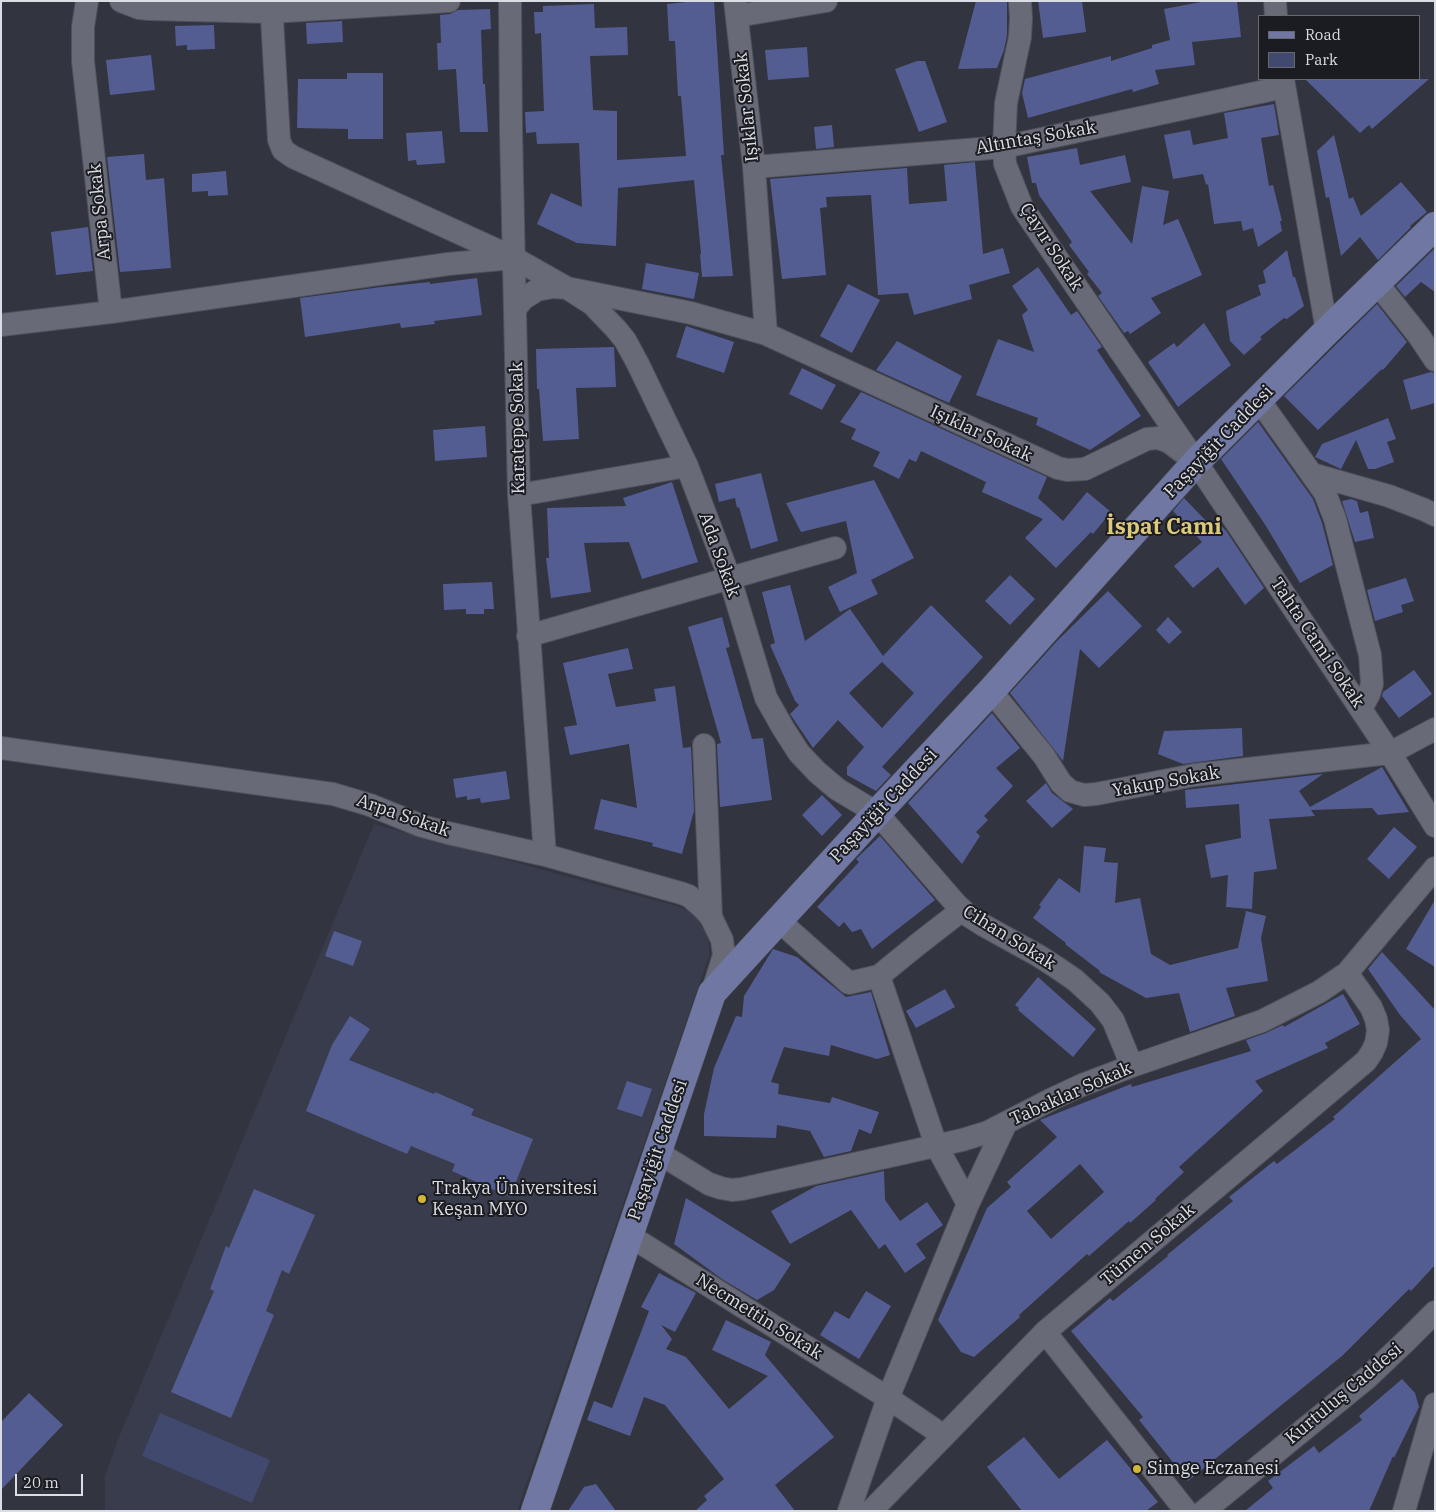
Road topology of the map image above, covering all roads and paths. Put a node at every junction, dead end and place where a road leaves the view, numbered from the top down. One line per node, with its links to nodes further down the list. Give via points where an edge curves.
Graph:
1 (87, 1): 19 (street, Arpa Sokak, via 83,61)
2 (121, 1): 8 (street, via 149,9)
3 (449, 1): 8 (street)
4 (510, 1): 15 (street, Karatepe Sokak)
5 (826, 1): 9 (street)
6 (1020, 1): 12 (street, Çayır Sokak, via 1020,37 1006,103)
7 (1274, 1): 10 (street)
8 (271, 7): 15 (street, Işıklar Sokak, via 279,140 283,150)
9 (736, 8): 13 (street, Işıklar Sokak)
10 (1276, 15)
11 (1283, 83): 12 (street, Altıntaş Sokak); 21 (street)
12 (1004, 147): 13 (street, Altıntaş Sokak); 25 (street, Çayır Sokak, via 1005,164 1022,207)
13 (754, 167): 22 (street, Işıklar Sokak)
14 (1435, 226): 16 (main road, Paşayiğit Caddesi)
15 (514, 258): 17 (street, Işıklar Sokak); 18 (street, Karatepe Sokak); 19 (street, via 448,264)
16 (1376, 283): 21 (main road, Paşayiğit Caddesi); 23 (street)
17 (567, 288): 18 (street, via 536,290); 22 (street, Işıklar Sokak, via 691,313); 26 (street, Ada Sokak, via 592,304 625,340)
18 (515, 309): 28 (street, Karatepe Sokak)
19 (111, 312): 20 (street)
20 (1, 325)
21 (1327, 331): 24 (main road, Paşayiğit Caddesi)
22 (766, 334): 25 (street, Işıklar Sokak, via 1058,468 1085,469 1147,438 1169,442)
23 (1435, 360)
24 (1259, 400): 25 (main road, Paşayiğit Caddesi); 27 (street)
25 (1196, 462): 33 (main road, Paşayiğit Caddesi); 34 (street, Tahta Cami Sokak)
26 (687, 466): 28 (street); 31 (street, Ada Sokak)
27 (1312, 474): 29 (street); 34 (street, via 1325,493 1335,519 1370,655 1372,684)
28 (519, 495): 32 (street, Karatepe Sokak)
29 (1432, 507)
30 (835, 548): 31 (street)
31 (730, 580): 32 (street); 39 (street, Ada Sokak, via 766,698 783,728 799,753 817,772 837,789)
32 (528, 636): 41 (street, Karatepe Sokak)
33 (991, 691): 38 (street, Yakup Sokak, via 1041,752 1061,783 1080,794 1091,795 1194,775); 39 (main road, Paşayiğit Caddesi)
34 (1361, 709): 38 (street, Tahta Cami Sokak)
35 (1435, 730): 38 (street)
36 (704, 745): 44 (street)
37 (1, 748): 41 (street, Arpa Sokak, via 333,794 370,804 422,826)
38 (1390, 753): 40 (street, Tahta Cami Sokak)
39 (876, 813): 43 (street, Cihan Sokak); 45 (main road, Paşayiğit Caddesi)
40 (1435, 826)
41 (545, 855): 44 (street, Arpa Sokak, via 681,893 697,902)
42 (1435, 868): 46 (street, Tabaklar Sokak)
43 (962, 910): 47 (street); 49 (street, Cihan Sokak, via 1056,967 1087,991 1108,1011)
44 (716, 926): 45 (street, Arpa Sokak, via 726,943 736,950 748,948); 48 (street, via 724,955)
45 (770, 929): 47 (street, via 849,983); 48 (main road, Paşayiğit Caddesi)
46 (1346, 973): 49 (street, Tabaklar Sokak, via 1312,996 1262,1021); 56 (street, Tümen Sokak, via 1376,1019 1376,1043 1366,1061)
47 (880, 976): 51 (street)
48 (712, 993): 52 (main road, Paşayiğit Caddesi)
49 (1132, 1066): 50 (street, Tabaklar Sokak, via 1052,1099)
50 (1006, 1123): 51 (street, Tabaklar Sokak, via 976,1136); 53 (street)
51 (936, 1145): 52 (street, Tabaklar Sokak, via 732,1190 709,1184); 53 (street)
52 (657, 1152): 54 (main road, Paşayiğit Caddesi)
53 (968, 1204): 57 (street)
54 (630, 1236): 57 (street, Necmettin Sokak); 60 (main road, Paşayiğit Caddesi)
55 (1435, 1312): 64 (street, Kurtuluş Caddesi, via 1367,1378)
56 (1045, 1332): 59 (street, Tümen Sokak); 63 (street)
57 (888, 1398): 59 (street, Necmettin Sokak); 61 (street)
58 (1435, 1404): 65 (street)
59 (944, 1436): 62 (street, Tümen Sokak)
60 (535, 1511)
61 (848, 1511)
62 (870, 1511)
63 (1186, 1511)
64 (1204, 1511)
65 (1404, 1511)

